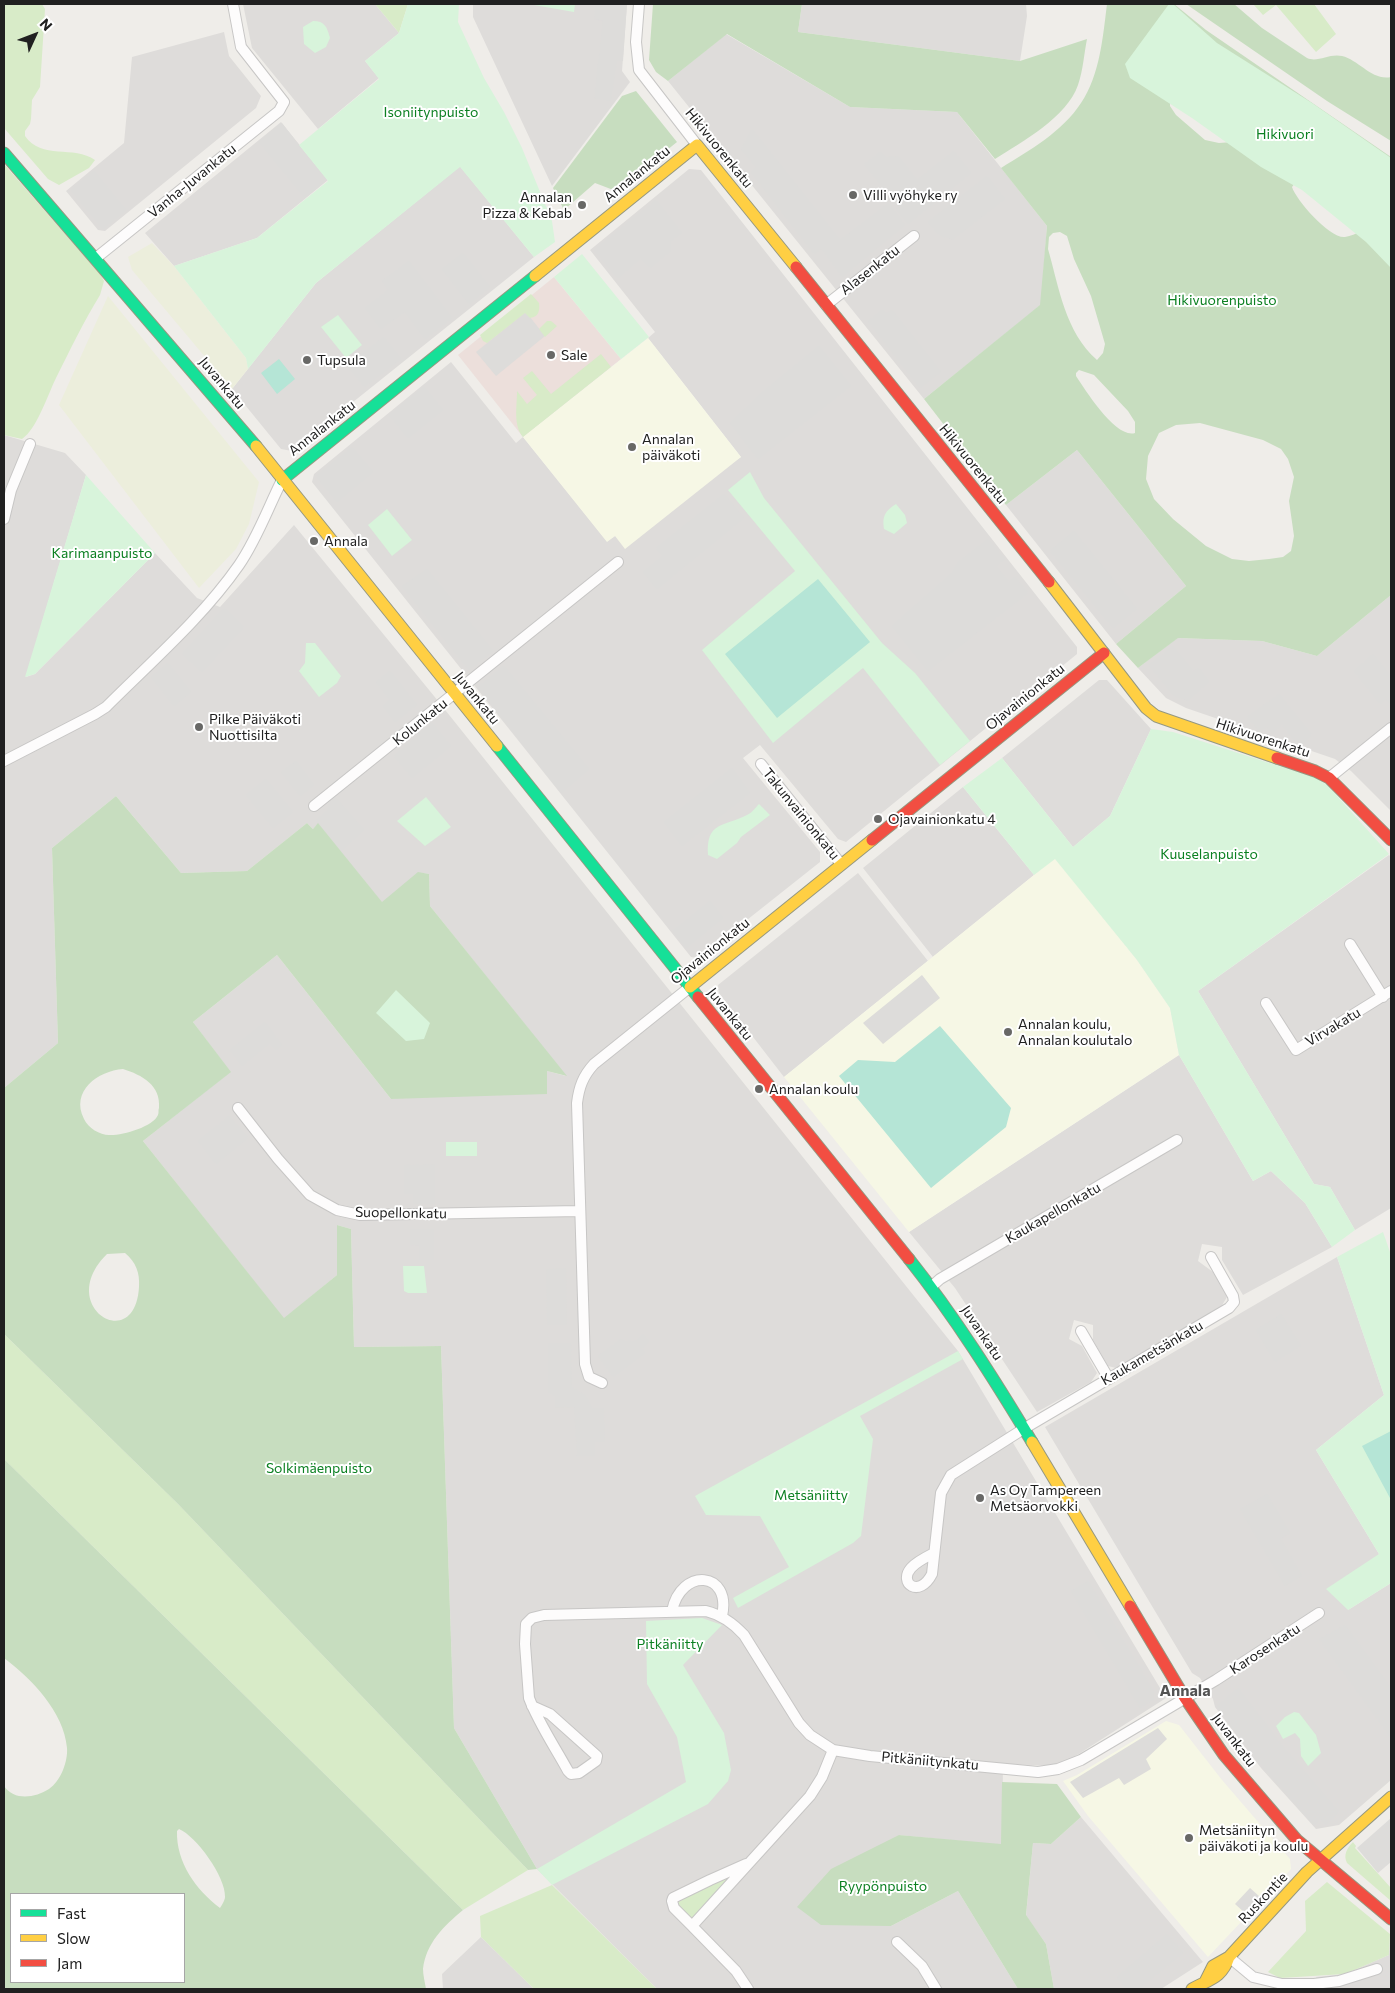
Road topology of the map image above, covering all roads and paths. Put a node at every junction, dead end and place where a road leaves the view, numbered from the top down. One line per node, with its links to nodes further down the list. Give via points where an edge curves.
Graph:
1 (233, 4): 6 (street, Vanha-Juvankatu, via 241,47 284,102 279,111)
2 (639, 4): 3 (street, Hikivuorenkatu, via 636,42 639,70)
3 (697, 145): 7 (main road, Hikivuorenkatu); 9 (main road, Annalankatu)
4 (4, 153): 6 (main road, Juvankatu)
5 (914, 236): 7 (street, Alasenkatu)
6 (96, 258): 9 (main road, Juvankatu)
7 (826, 305): 12 (main road, Hikivuorenkatu)
8 (30, 444): 10 (street, via 11,490)
9 (282, 480): 13 (main road, Juvankatu); 15 (street, Annalankatu, via 240,564 213,599 167,646 106,707)
10 (4, 519)
11 (618, 562): 13 (street, Kolunkatu)
12 (1104, 653): 17 (main road, Hikivuorenkatu, via 1142,704 1156,716); 20 (main road, Ojavainionkatu)
13 (454, 694): 18 (street, Kolunkatu); 22 (main road, Juvankatu)
14 (1391, 728): 17 (street)
15 (4, 761)
16 (761, 764): 20 (street, Takunvainionkatu)
17 (1329, 778): 19 (main road, Hikivuorenkatu)
18 (314, 806)
19 (1391, 840)
20 (841, 864): 22 (main road, Ojavainionkatu)
21 (1350, 944): 23 (street)
22 (690, 987): 27 (street, Ojavainionkatu, via 594,1064 583,1079 577,1103); 29 (main road, Juvankatu)
23 (1387, 994): 24 (street, Virvakatu, via 1296,1050)
24 (1266, 1003)
25 (238, 1108): 27 (street, Suopellonkatu, via 305,1190 337,1210 360,1214)
26 (1177, 1140): 29 (street, Kaukapellonkatu)
27 (579, 1212): 32 (street, Ojavainionkatu, via 585,1364 588,1377)
28 (1211, 1256): 31 (street, Kaukametsänkatu, via 1234,1296 1234,1302)
29 (931, 1287): 33 (main road, Juvankatu)
30 (1081, 1331): 31 (street)
31 (1109, 1379): 33 (street, Kaukametsänkatu)
32 (602, 1383)
33 (1025, 1428): 34 (street, Kaukametsänkatu, via 948,1479 941,1493); 38 (main road, Juvankatu)
34 (934, 1553)
35 (672, 1611): 37 (street, Pitkäniitynkatu, via 706,1611); 37 (street, via 686,1584 710,1581 716,1585 724,1601); 39 (street, Pitkäniitynkatu, via 532,1618 526,1624 524,1636 527,1692)
36 (1319, 1613): 38 (street, Karosenkatu)
37 (722, 1616): 40 (street, Pitkäniitynkatu, via 744,1635 799,1723 810,1735)
38 (1186, 1698): 40 (street, Pitkäniitynkatu, via 1081,1760 1038,1772); 42 (main road, Juvankatu, via 1241,1776 1297,1840)
39 (532, 1706): 39 (street, Pitkäniitynkatu, via 571,1774 579,1773 596,1761 597,1756 550,1714)
40 (833, 1750): 43 (street, via 810,1796)
41 (1391, 1797): 42 (main road)
42 (1321, 1860): 44 (main road, Juvankatu); 47 (main road, Ruskontie)
43 (747, 1864): 45 (street); 45 (street, via 673,1898 674,1908)
44 (1391, 1919)
45 (692, 1926): 49 (street, via 741,1976)
46 (897, 1942): 50 (street, via 922,1966)
47 (1229, 1957): 48 (street, via 1253,1977 1282,1984 1339,1981); 51 (main road, Ruskontie, via 1220,1976)
48 (1377, 1969)
49 (748, 1989)
50 (936, 1989)
51 (1192, 1989)

